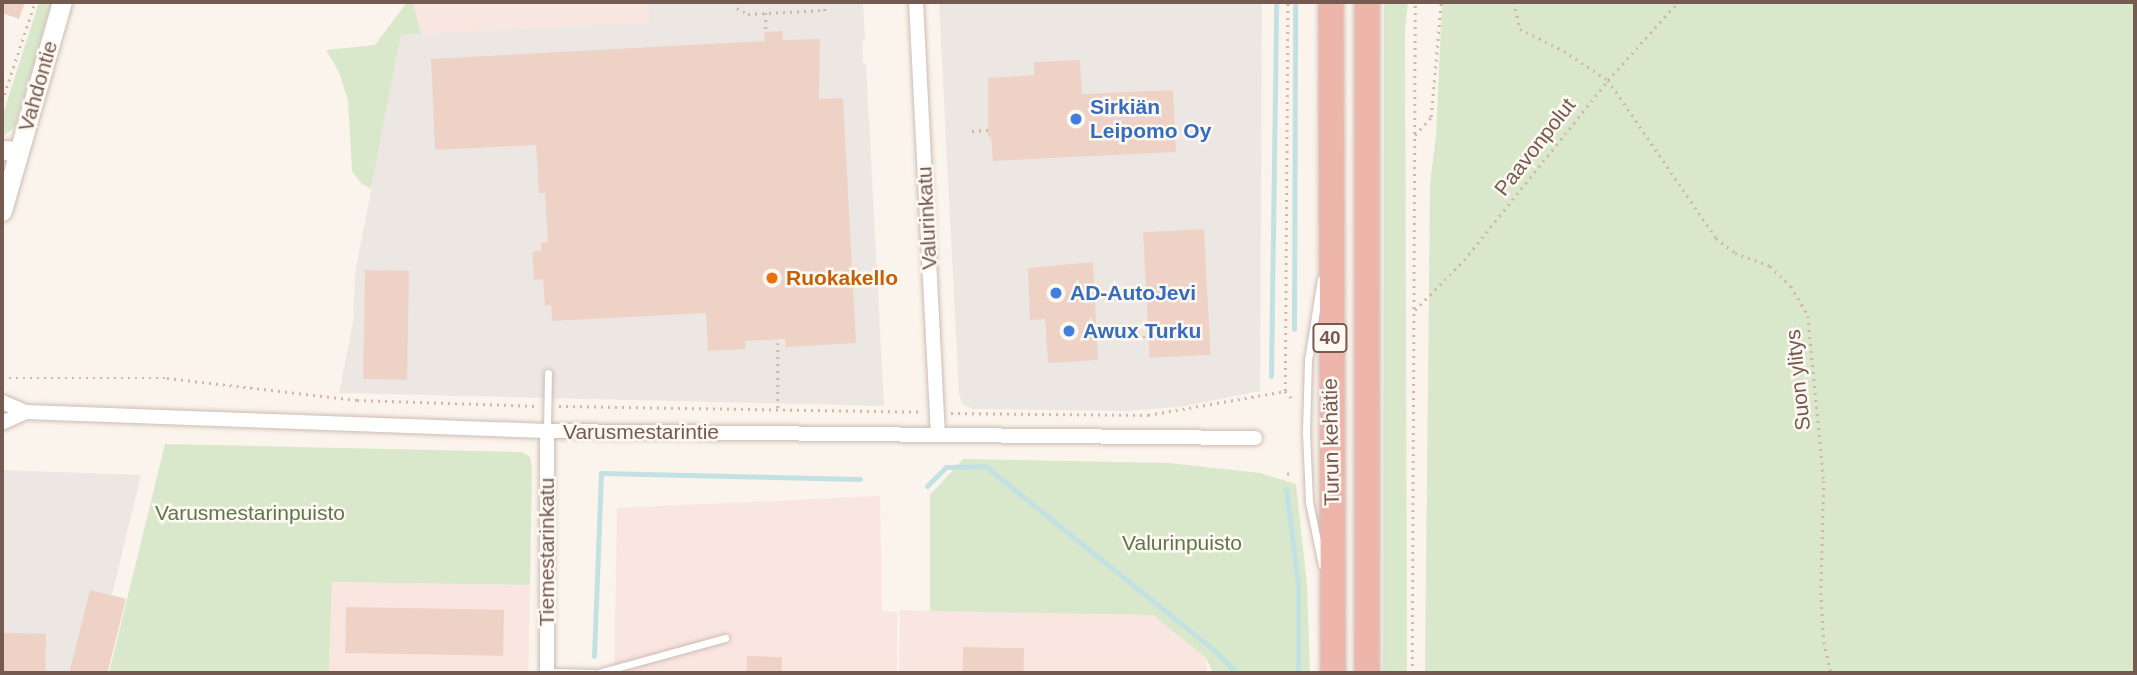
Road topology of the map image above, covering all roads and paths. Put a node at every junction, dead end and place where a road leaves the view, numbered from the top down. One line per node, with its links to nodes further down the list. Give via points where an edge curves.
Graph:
1 (35, 2): 18 (path)
2 (62, 2): 22 (street, Vahdontie)
3 (513, 2): 14 (path)
4 (737, 2): 15 (path, via 737,8 748,14)
5 (825, 2): 15 (path, via 825,12)
6 (916, 2): 36 (street, Valurinkatu)
7 (1288, 2): 30 (path)
8 (1331, 2): 46 (highway, Turun kehätie / 40)
9 (1367, 2): 47 (highway, Turun kehätie / 40)
10 (1415, 2): 21 (path)
11 (1441, 2): 21 (path, via 1431,117)
12 (1514, 2): 17 (path, via 1520,29)
13 (1678, 2): 17 (path, Paavonpolut)
14 (513, 8)
15 (766, 13): 16 (path)
16 (766, 29)
17 (1608, 80): 24 (path, Paavonpolut, via 1465,260); 49 (path, Suon ylitys, via 1716,239 1735,253 1770,266 1791,286 1808,316 1824,481 1821,593)
18 (2, 101)
19 (988, 130): 20 (path)
20 (972, 131)
21 (1414, 137): 24 (path)
22 (10, 150): 23 (street, Vahdontie)
23 (2, 211)
24 (1415, 310): 48 (path)
25 (1136, 337): 26 (path)
26 (1148, 337)
27 (778, 343): 34 (path)
28 (548, 373): 33 (lane)
29 (2, 378): 33 (path, via 167,378 357,400)
30 (1284, 390): 32 (path); 36 (path, via 1148,415)
31 (2, 402): 35 (street, Varusmestarintie)
32 (1294, 402)
33 (547, 406): 34 (path); 38 (lane)
34 (779, 410): 36 (path)
35 (26, 412): 37 (street, Varusmestarintie); 38 (street, Varusmestarintie)
36 (937, 412): 39 (street, Valurinkatu)
37 (2, 423)
38 (547, 431): 39 (street, Varusmestarintie); 44 (street, Tiemestarinkatu)
39 (938, 434): 40 (street, Varusmestarintie)
40 (1255, 438)
41 (1293, 472): 42 (path)
42 (1287, 474)
43 (725, 638): 45 (lane)
44 (547, 673): 45 (lane)
45 (596, 673)
46 (1333, 673)
47 (1367, 673)
48 (1412, 673)
49 (1831, 673)

